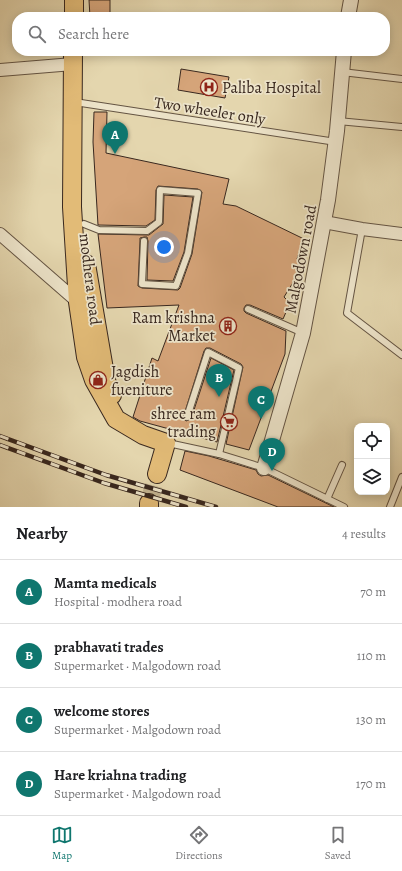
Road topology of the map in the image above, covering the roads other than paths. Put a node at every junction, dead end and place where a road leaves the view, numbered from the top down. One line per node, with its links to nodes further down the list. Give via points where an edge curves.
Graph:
1 (74, 0): 4 (main road)
2 (82, 0): 5 (main road)
3 (351, 0): 6 (street)
4 (74, 12)
5 (82, 12)
6 (349, 12)
7 (76, 56): 9 (street); 12 (main road, modhera road); 22 (main road, via 72,207)
8 (344, 56): 10 (street, Malgodown road)
9 (0, 70)
10 (342, 72): 11 (lane); 13 (street, Malgodown road)
11 (402, 79)
12 (80, 103): 15 (lane, Two wheeler only); 17 (main road, modhera road)
13 (338, 121): 14 (lane); 15 (street, Malgodown road)
14 (402, 128)
15 (336, 142): 16 (street, Malgodown road)
16 (324, 222): 18 (street); 24 (street, Malgodown road)
17 (84, 224): 21 (lane, via 99,230 147,231 159,222 160,190 198,193 188,253 176,286 142,284); 27 (main road, modhera road, via 87,270 106,381)
18 (362, 229): 20 (street); 25 (lane, via 347,313)
19 (0, 234): 22 (street)
20 (402, 234)
21 (144, 242)
22 (78, 302): 27 (main road, via 86,357 94,380 116,419)
23 (248, 308): 24 (lane)
24 (303, 333): 31 (street, Malgodown road)
25 (402, 355)
26 (187, 417): 29 (lane, via 208,352 240,368)
27 (122, 418): 28 (main road, via 143,435)
28 (166, 443): 29 (lane); 32 (main road)
29 (219, 454): 31 (lane)
30 (342, 465): 34 (lane)
31 (264, 468): 34 (lane)
32 (157, 474)
33 (402, 477): 36 (lane)
34 (327, 499): 35 (lane)
35 (344, 507)
36 (390, 507)

